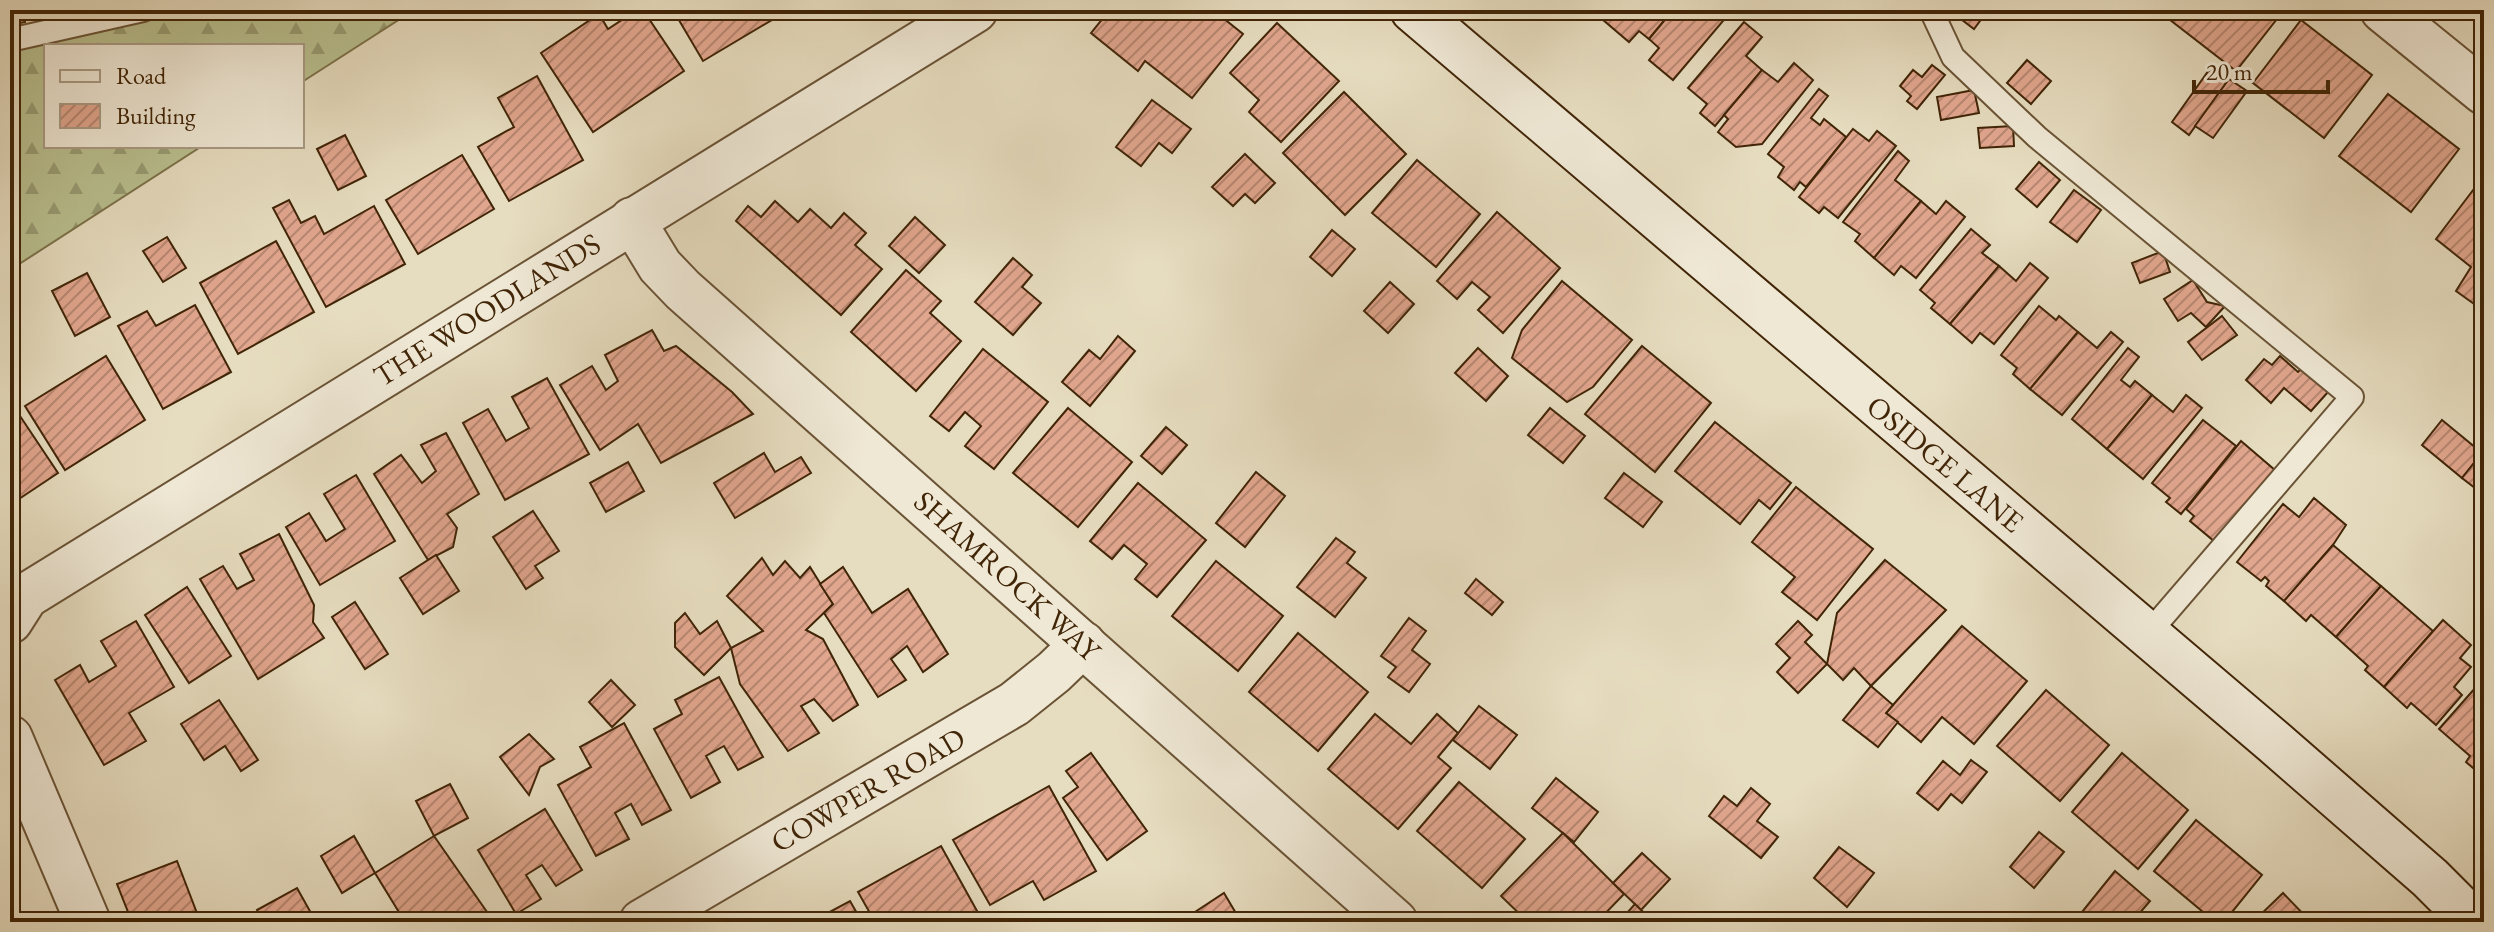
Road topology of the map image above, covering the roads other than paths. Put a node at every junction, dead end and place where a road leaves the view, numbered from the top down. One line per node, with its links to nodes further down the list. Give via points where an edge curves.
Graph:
1 (143, 10): 6 (lane)
2 (1413, 10): 10 (street, OSIDGE LANE)
3 (1931, 10): 10 (lane, via 1953,57 2037,137 2352,397)
4 (2383, 10): 7 (street)
5 (954, 15): 8 (street, THE WOODLANDS)
6 (10, 40)
7 (2484, 92)
8 (632, 220): 9 (street, THE WOODLANDS, via 26,596); 11 (street, SHAMROCK WAY, via 660,266 683,290)
9 (10, 621)
10 (2147, 635): 16 (street, OSIDGE LANE, via 2430,878)
11 (1083, 644): 13 (street, COWPER ROAD, via 1014,704); 15 (street, SHAMROCK WAY)
12 (10, 738): 14 (street)
13 (662, 917)
14 (88, 922)
15 (1395, 922)
16 (2474, 922)

